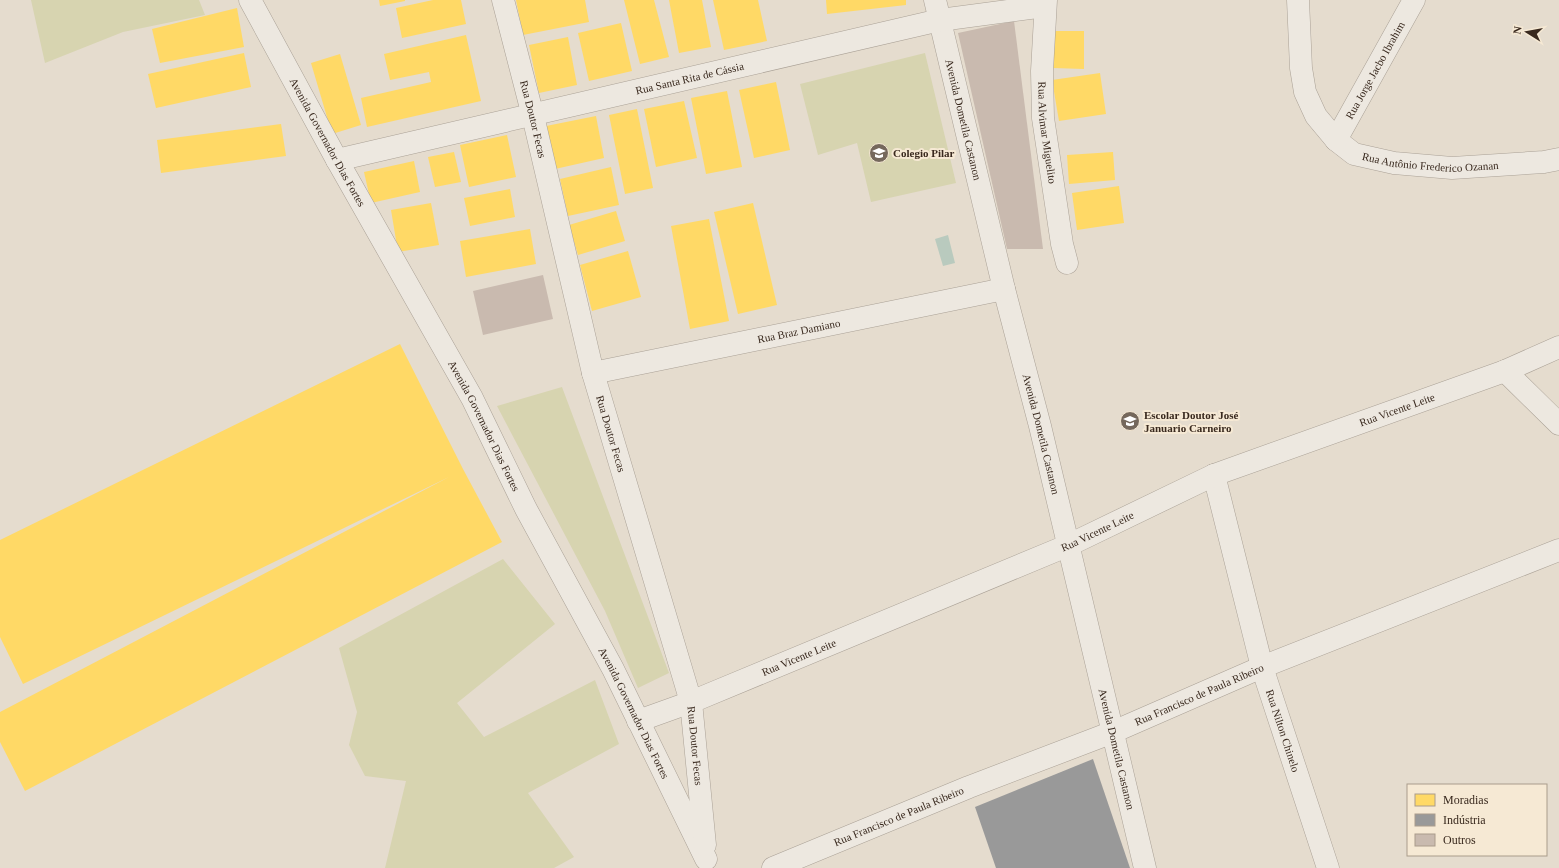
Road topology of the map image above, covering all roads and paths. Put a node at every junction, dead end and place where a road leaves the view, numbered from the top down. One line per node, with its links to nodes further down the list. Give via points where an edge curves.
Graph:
1 (250, 0): 10 (street, Avenida Governador Dias Fortes)
2 (503, 0): 7 (street, Rua Doutor Fecas)
3 (1298, 0): 8 (street, Rua Antônio Frederico Ozanan, via 1301,68 1305,92 1316,116)
4 (1414, 0): 8 (street, Rua Jorge Jacbo Ibrahim)
5 (1045, 3): 6 (street, Rua Santa Rita de Cássia); 11 (street, Rua Alvimar Miguelito, via 1043,118)
6 (938, 10): 7 (street, Rua Santa Rita de Cássia); 12 (street, Avenida Dometila Castanon)
7 (533, 116): 10 (street, Rua Santa Rita de Cássia); 15 (street, Rua Doutor Fecas)
8 (1336, 140): 9 (street, Rua Antônio Frederico Ozanan, via 1354,154 1366,158 1452,168)
9 (1559, 159)
10 (337, 160): 22 (street, Avenida Governador Dias Fortes, via 472,398 526,509 613,669)
11 (1067, 263)
12 (1004, 289): 15 (street, Rua Braz Damiano); 18 (street, Avenida Dometila Castanon)
13 (1559, 347): 14 (street, Rua Vicente Leite)
14 (1505, 371): 16 (street); 17 (street, Rua Vicente Leite)
15 (593, 373): 21 (street, Rua Doutor Fecas)
16 (1559, 424)
17 (1214, 475): 18 (street, Rua Vicente Leite); 20 (street, Rua Nilton Chinelo)
18 (1069, 545): 21 (street, Rua Vicente Leite); 23 (street, Avenida Dometila Castanon)
19 (1559, 550): 20 (street, Rua Francisco de Paula Ribeiro)
20 (1262, 667): 23 (street, Rua Francisco de Paula Ribeiro); 27 (street, Rua Nilton Chinelo)
21 (691, 702): 22 (street, Rua Vicente Leite); 24 (street, Rua Doutor Fecas)
22 (638, 721): 24 (street, Avenida Governador Dias Fortes)
23 (1113, 732): 25 (street, Rua Francisco de Paula Ribeiro, via 969,787); 26 (street, Avenida Dometila Castanon)
24 (708, 863)
25 (773, 868)
26 (1145, 868)
27 (1328, 868)

